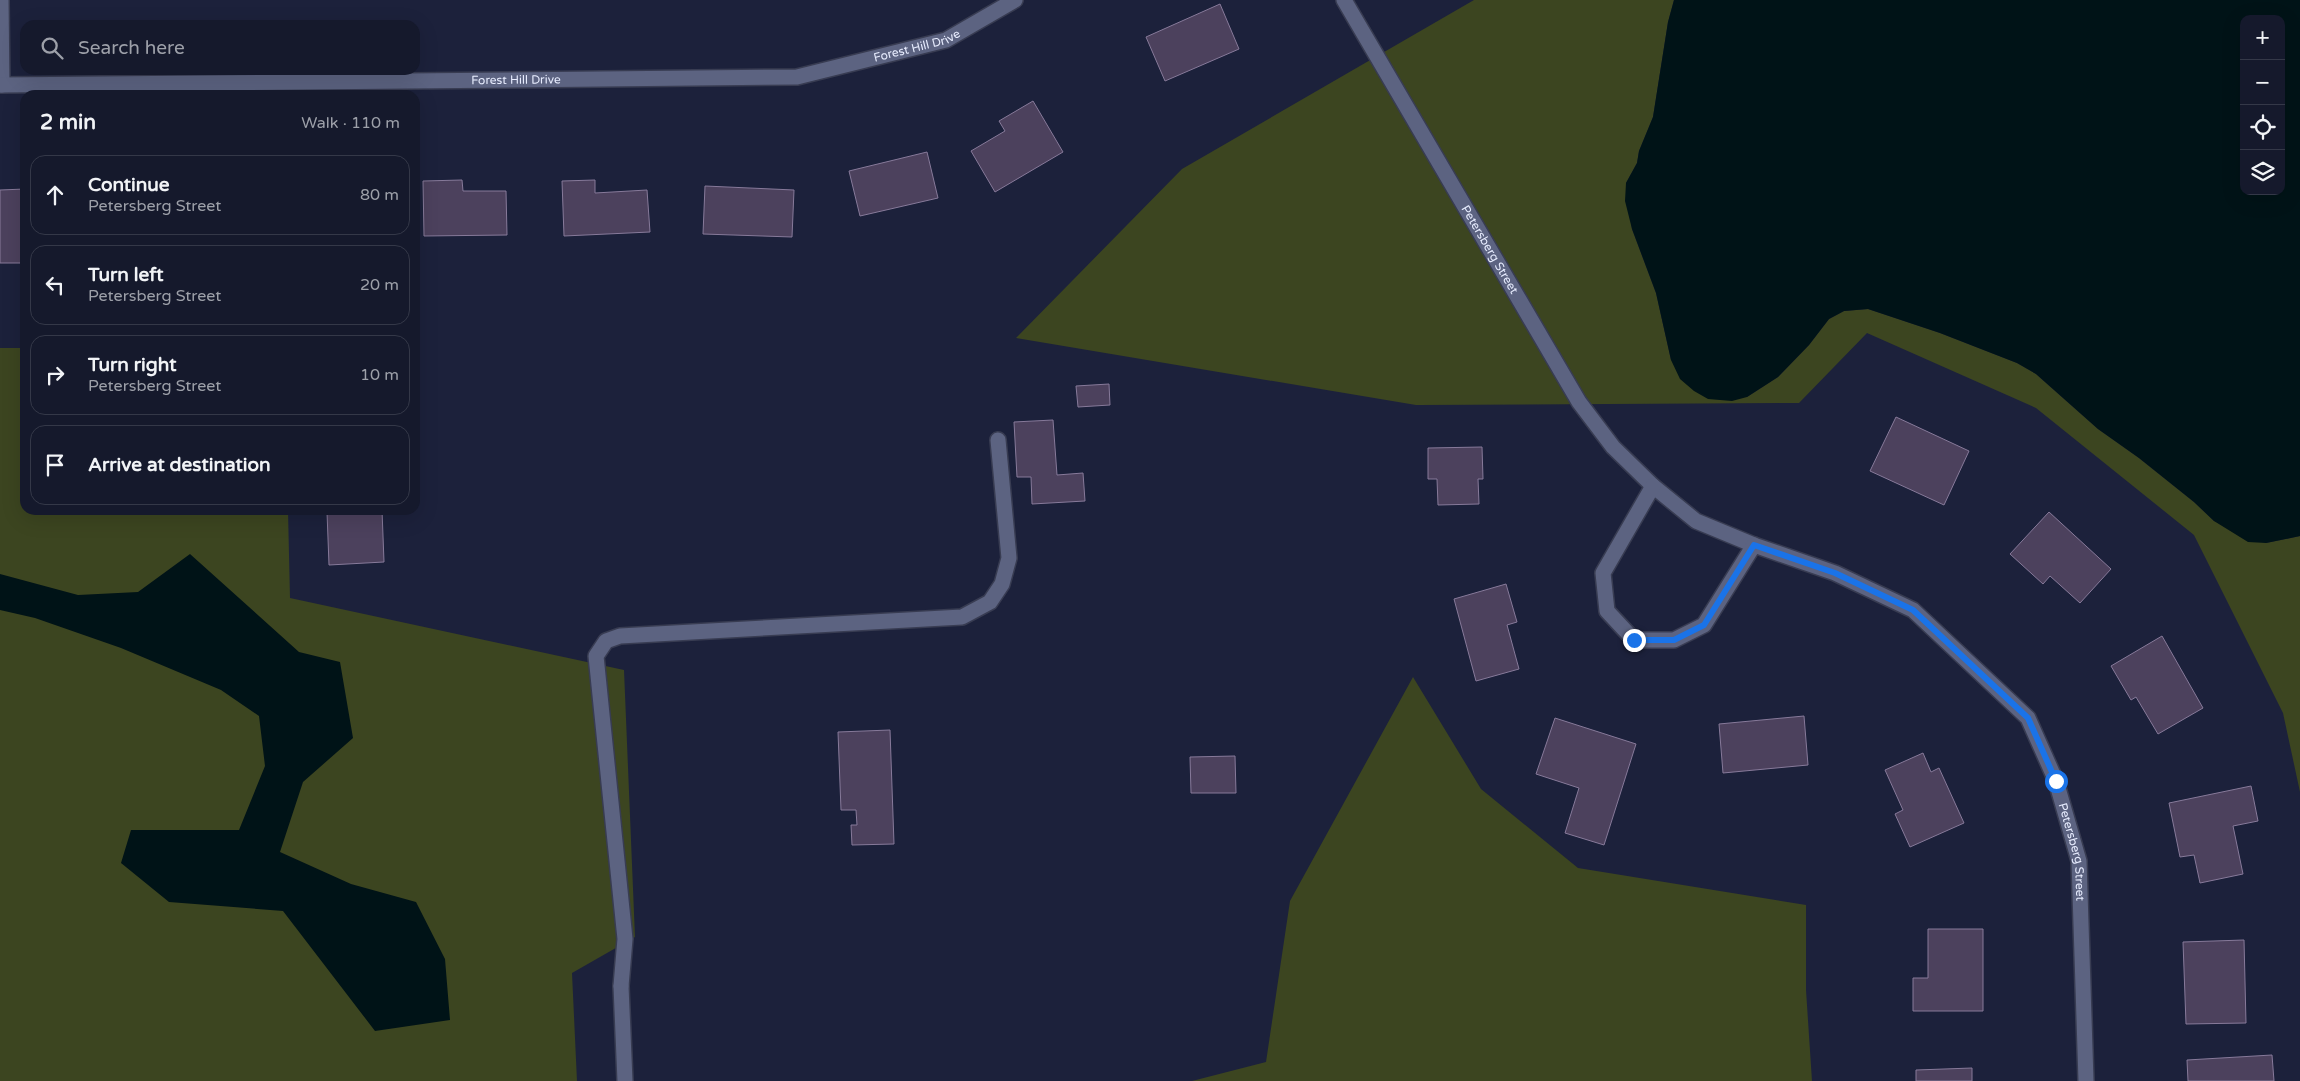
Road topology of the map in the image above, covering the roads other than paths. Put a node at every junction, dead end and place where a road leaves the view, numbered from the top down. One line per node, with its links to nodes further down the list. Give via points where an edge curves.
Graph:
1 (1, 0): 4 (street)
2 (1014, 0): 4 (street, Forest Hill Drive, via 946,40 798,77)
3 (1344, 0): 6 (street, Petersberg Street, via 1579,402 1612,447)
4 (1, 85)
5 (998, 440): 8 (street, via 1009,558 1002,584 990,602 962,617 620,636 606,641 596,656 625,939 621,986)
6 (1653, 486): 7 (street, Petersberg Street, via 1696,521); 7 (street, via 1603,573 1607,611 1634,640 1674,640 1704,625)
7 (1754, 545): 9 (street, Petersberg Street, via 1835,573 1913,610 2028,718 2056,781 2079,861)
8 (625, 1081)
9 (2086, 1081)

